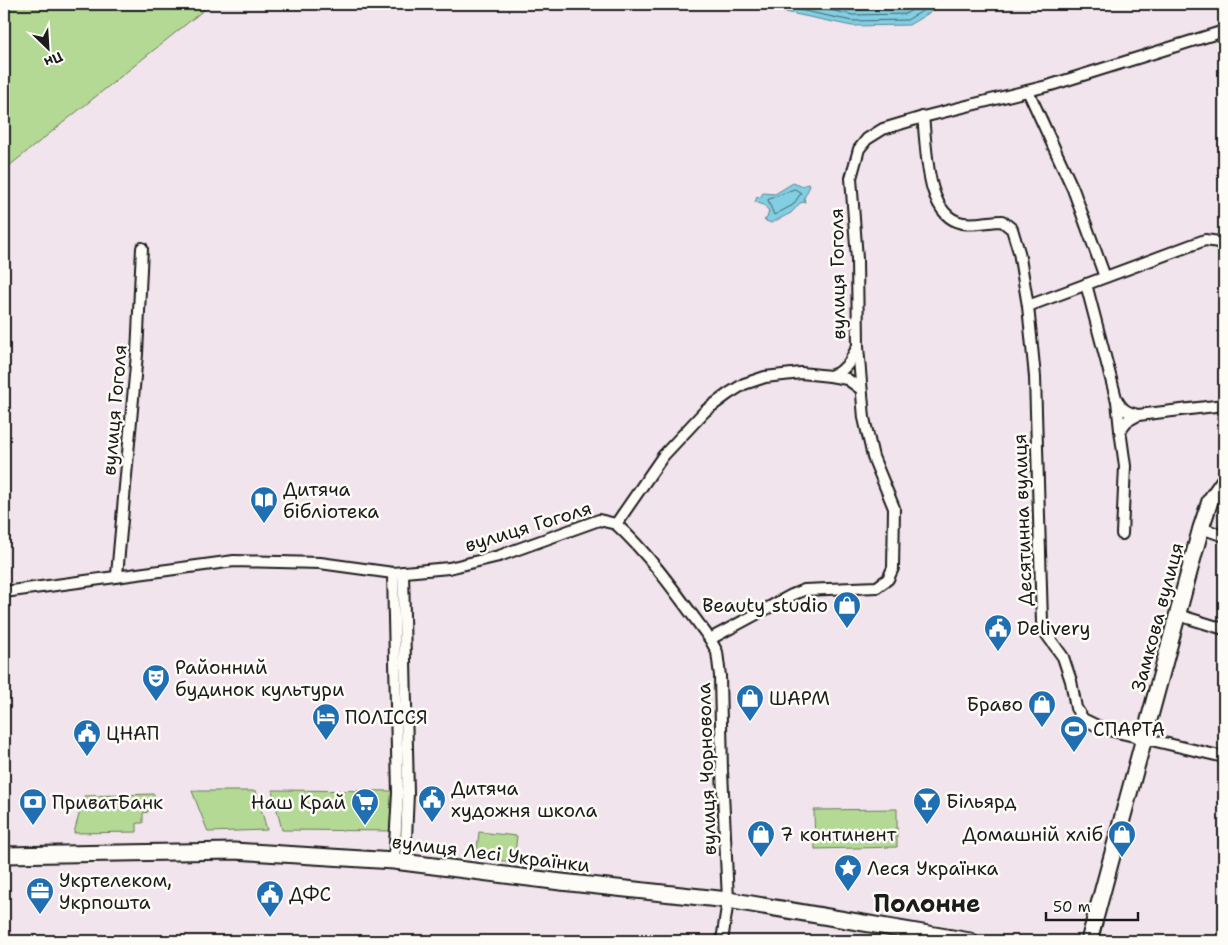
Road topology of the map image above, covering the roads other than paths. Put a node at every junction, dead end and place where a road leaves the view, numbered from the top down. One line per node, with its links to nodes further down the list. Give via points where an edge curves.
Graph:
1 (1224, 31): 2 (street, вулиця Гоголя)
2 (1028, 91): 3 (street, вулиця Гоголя); 6 (street, via 1077,198)
3 (923, 117): 8 (street, Десятинна вулиця, via 930,174 940,209 949,218 963,223 1002,221 1012,229); 9 (street, вулиця Гоголя, via 883,129 868,139 856,158 851,178 857,259)
4 (142, 248): 22 (street, вулиця Гоголя, via 137,354)
5 (1224, 248): 6 (street, via 1219,242 1206,240)
6 (1105, 277): 7 (street)
7 (1086, 284): 8 (street); 12 (street)
8 (1028, 306): 27 (street, Десятинна вулиця, via 1035,376 1042,622 1063,657 1076,708 1083,719 1104,729)
9 (858, 346): 10 (street, вулиця Гоголя, via 849,363); 11 (street)
10 (830, 376): 11 (street, via 847,379); 17 (street, вулиця Гоголя, via 801,373 765,377 728,394 705,412 663,456)
11 (861, 389): 26 (street, via 873,457 894,508 894,568 888,579 877,587 804,590)
12 (1116, 398): 14 (street, via 1121,408); 15 (street)
13 (1224, 406): 14 (street)
14 (1138, 416): 15 (street, via 1127,421)
15 (1120, 430): 19 (street, via 1125,466)
16 (1224, 481): 18 (main road, Замкова вулиця, via 1210,501)
17 (616, 524): 21 (street, вулиця Гоголя, via 599,520 499,556 449,568); 26 (street, вулиця Чорновола, via 658,570)
18 (1201, 528): 20 (street); 24 (main road, Замкова вулиця)
19 (1122, 534)
20 (1224, 536)
21 (398, 573): 22 (street, вулиця Гоголя, via 320,563 234,561); 30 (street, via 408,793)
22 (117, 575): 23 (street, вулиця Гоголя)
23 (4, 592)
24 (1178, 615): 25 (street); 27 (main road, Замкова вулиця)
25 (1224, 629)
26 (710, 639): 31 (street, вулиця Чорновола, via 717,652 720,676)
27 (1144, 738): 28 (street); 34 (main road, Замкова вулиця)
28 (1224, 757)
29 (4, 854): 30 (main road, вулиця Лесі Українки, via 234,851)
30 (400, 861): 31 (main road, вулиця Лесі Українки)
31 (728, 900): 32 (street, вулиця Чорновола); 33 (main road, вулиця Лесі Українки)
32 (722, 941)
33 (970, 941)
34 (1089, 941)

